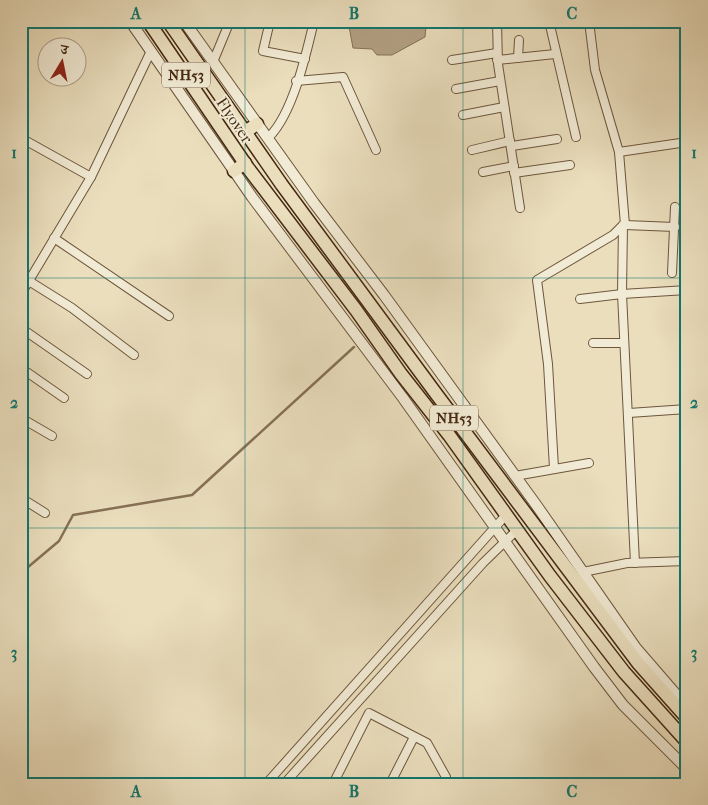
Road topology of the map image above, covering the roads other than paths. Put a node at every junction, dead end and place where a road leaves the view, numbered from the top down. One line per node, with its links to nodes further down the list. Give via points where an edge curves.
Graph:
1 (130, 21): 12 (street)
2 (148, 21): 35 (highway, Flyover / NH53)
3 (168, 21): 25 (highway, Flyover / NH53)
4 (184, 21): 18 (street)
5 (230, 21): 18 (street)
6 (270, 21): 16 (street, via 263,51)
7 (314, 21): 16 (street)
8 (497, 21): 14 (street)
9 (549, 21): 13 (street)
10 (589, 21): 34 (street, via 595,70)
11 (519, 40): 15 (street)
12 (151, 51): 38 (street); 40 (street)
13 (555, 54): 15 (street); 27 (street)
14 (497, 57): 15 (street); 17 (street); 20 (street)
15 (518, 58)
16 (305, 59): 19 (street)
17 (452, 60)
18 (213, 62): 24 (street)
19 (296, 81): 26 (street, via 287,110); 32 (street, via 343,77)
20 (500, 81): 21 (street); 22 (street)
21 (456, 89)
22 (504, 107): 23 (street); 31 (street)
23 (463, 115)
24 (257, 124): 25 (highway); 26 (street)
25 (245, 132): 77 (highway, NH53, via 607,622)
26 (269, 137): 66 (street)
27 (576, 137)
28 (21, 138): 40 (street)
29 (557, 139): 31 (street)
30 (687, 142): 34 (street)
31 (511, 144): 33 (street); 37 (street)
32 (376, 150)
33 (472, 150)
34 (618, 152): 43 (street)
35 (245, 163): 38 (highway); 69 (highway, NH53)
36 (570, 165): 37 (street)
37 (514, 170): 39 (street); 42 (street)
38 (234, 171): 70 (street, via 403,398)
39 (483, 172)
40 (91, 177): 45 (street)
41 (675, 207): 44 (street)
42 (520, 208)
43 (624, 225): 44 (street); 50 (street); 65 (street, via 613,235 537,280 548,364)
44 (674, 227): 46 (street)
45 (54, 238): 47 (street); 52 (street)
46 (672, 272)
47 (28, 281): 49 (street); 56 (street, via 72,308)
48 (687, 290): 50 (street)
49 (21, 294)
50 (622, 294): 51 (street); 55 (street)
51 (580, 299)
52 (169, 316)
53 (21, 328): 58 (street)
54 (593, 343): 55 (street)
55 (624, 343): 61 (street)
56 (134, 355)
57 (21, 368): 59 (street)
58 (87, 374)
59 (64, 398)
60 (687, 409): 61 (street)
61 (628, 413): 74 (street)
62 (21, 418): 63 (street)
63 (52, 436)
64 (589, 463): 65 (street)
65 (554, 468): 66 (street)
66 (515, 476): 75 (street)
67 (21, 498): 68 (street)
68 (45, 513)
69 (506, 514): 70 (street); 71 (highway, NH53)
70 (494, 528): 72 (street); 83 (street)
71 (517, 530): 72 (street); 79 (highway, NH53, via 624,672)
72 (505, 541): 80 (street, via 623,705); 84 (street)
73 (687, 561): 74 (street)
74 (635, 563): 75 (street)
75 (583, 572): 76 (street, via 636,648)
76 (687, 707)
77 (687, 718)
78 (414, 737): 82 (street, via 369,713); 85 (street); 86 (street, via 427,744 446,777)
79 (687, 742)
80 (687, 769)
81 (687, 778): 87 (street)
82 (333, 782)
83 (266, 784)
84 (284, 784)
85 (390, 784)
86 (442, 784)
87 (684, 784)

